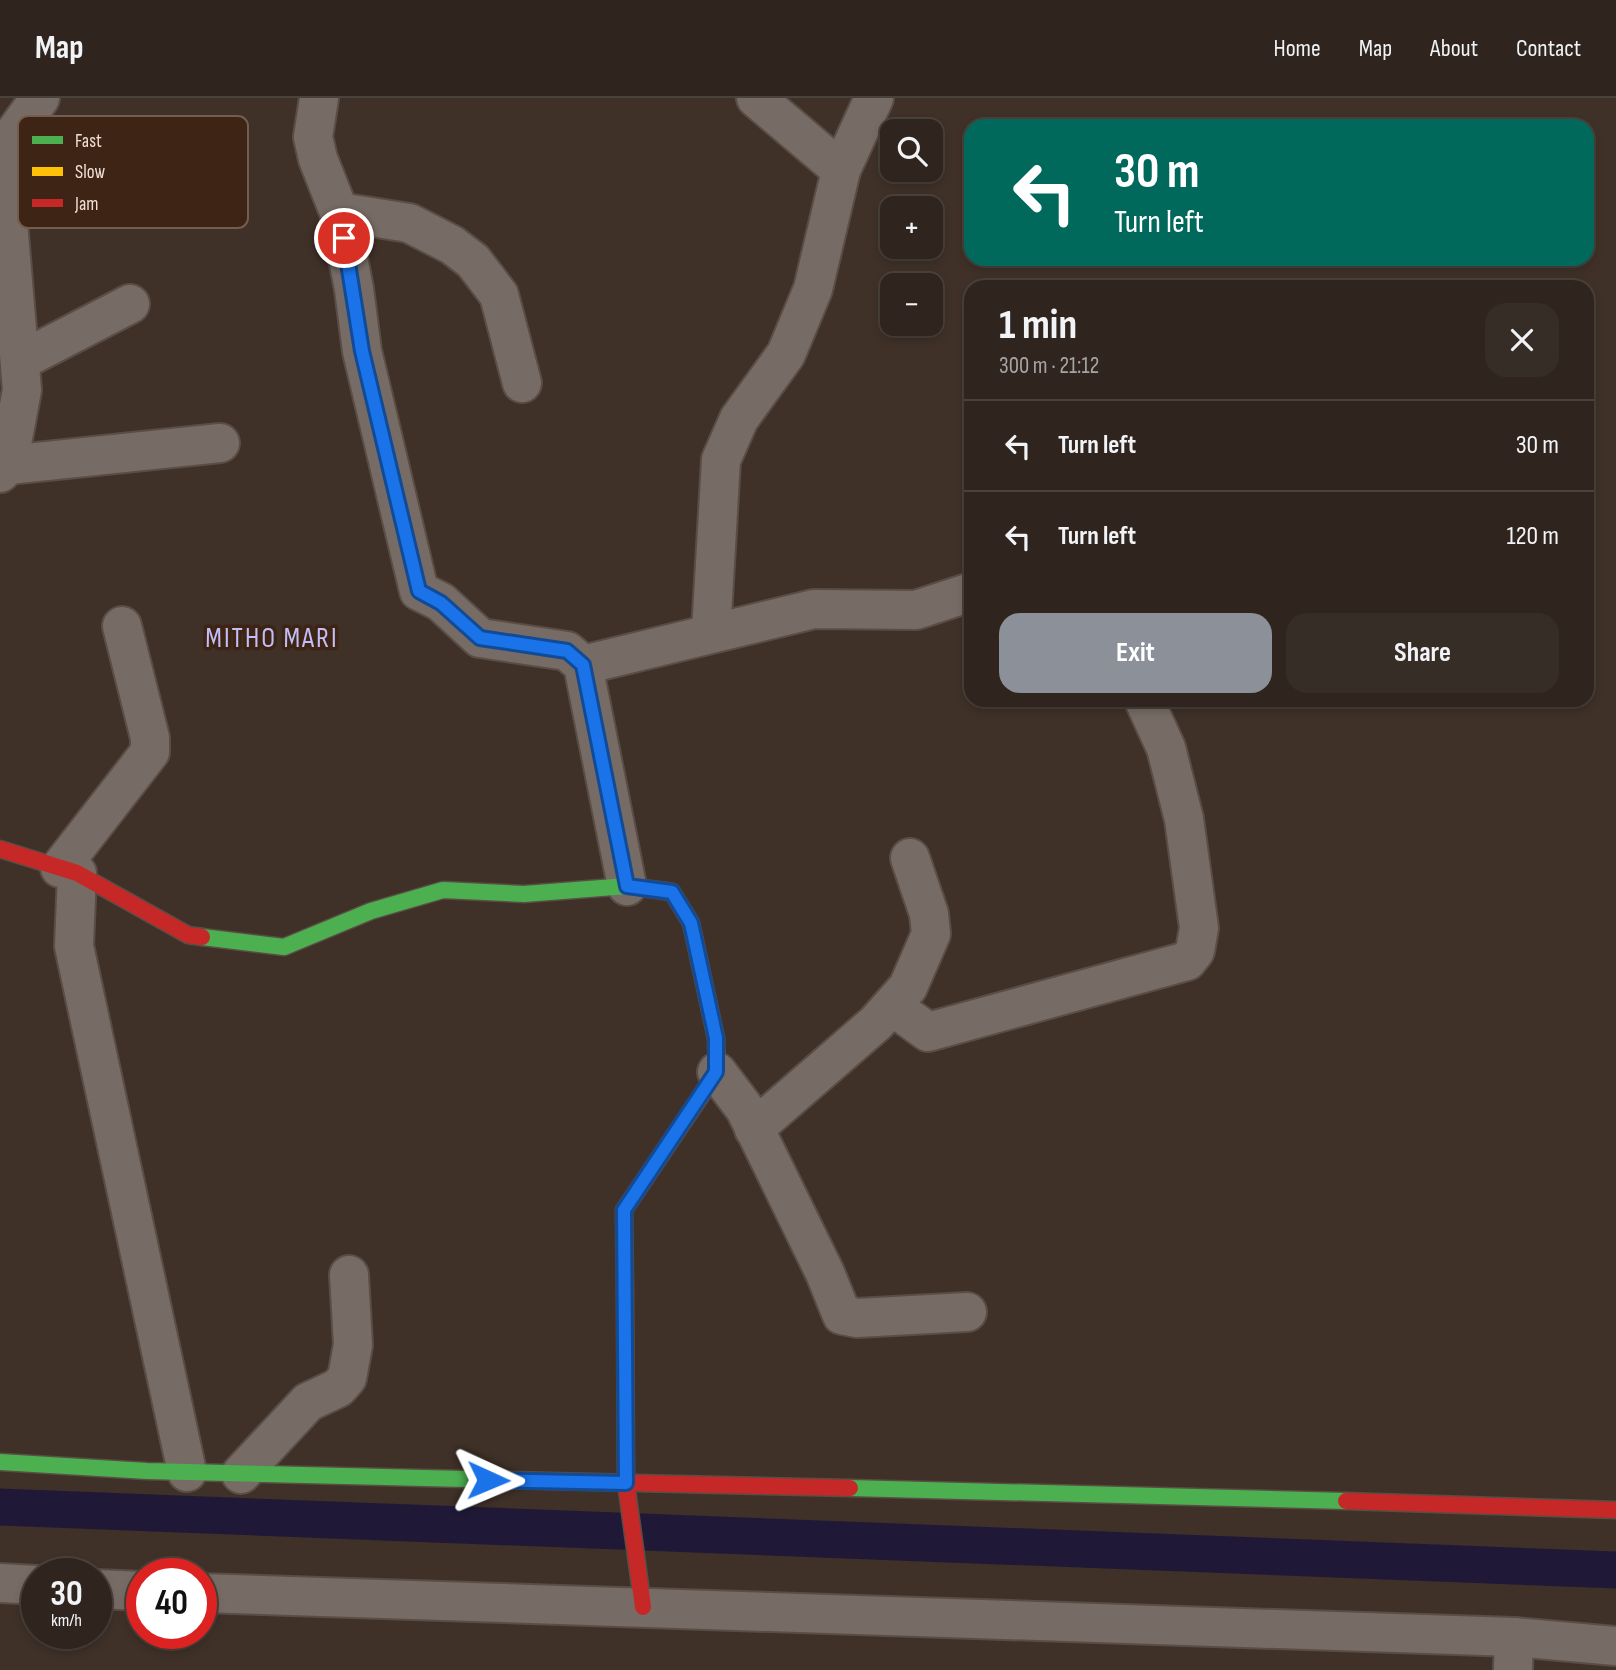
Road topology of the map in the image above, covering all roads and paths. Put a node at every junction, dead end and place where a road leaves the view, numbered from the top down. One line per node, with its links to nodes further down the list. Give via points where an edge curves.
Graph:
1 (40, 98): 5 (street)
2 (319, 98): 8 (street, via 313,137)
3 (756, 98): 7 (street)
4 (874, 98): 7 (street)
5 (27, 116)
6 (18, 128): 10 (street, via 2,150)
7 (841, 170): 16 (street, via 813,289 786,354 739,419 721,460)
8 (340, 212): 11 (street, via 408,223 473,261 499,295); 17 (street, via 362,351 419,591 441,603 480,638 567,651)
9 (130, 304): 10 (street)
10 (13, 347): 13 (street, via 22,390)
11 (522, 383)
12 (220, 443): 13 (street)
13 (4, 469)
14 (964, 594): 16 (street, via 916,610 814,609)
15 (122, 626): 21 (street, via 150,752)
16 (711, 634): 17 (street)
17 (583, 665): 22 (street)
18 (1147, 707): 23 (street, via 1166,748 1184,819 1199,928 1195,951 1187,961 928,1031)
19 (0, 849): 21 (street)
20 (909, 858): 23 (street, via 929,914 931,934 908,987)
21 (69, 871): 22 (street, via 188,934 284,947 372,911 443,890 524,894); 29 (street, via 74,946)
22 (627, 886): 24 (street, via 672,892 691,923 716,1038)
23 (892, 1006): 25 (street)
24 (716, 1072): 25 (street, via 745,1109); 31 (street, via 624,1210)
25 (754, 1129): 27 (street, via 842,1315)
26 (349, 1275): 30 (street, via 353,1345 347,1378 338,1388 308,1402)
27 (967, 1312)
28 (0, 1462): 29 (street)
29 (187, 1472): 30 (street)
30 (241, 1474): 31 (street)
31 (626, 1484): 32 (street); 36 (street)
32 (1616, 1510)
33 (0, 1583): 34 (street)
34 (21, 1585)
35 (217, 1593): 36 (street)
36 (643, 1606): 38 (street)
37 (1616, 1646): 38 (street)
38 (1513, 1653)

